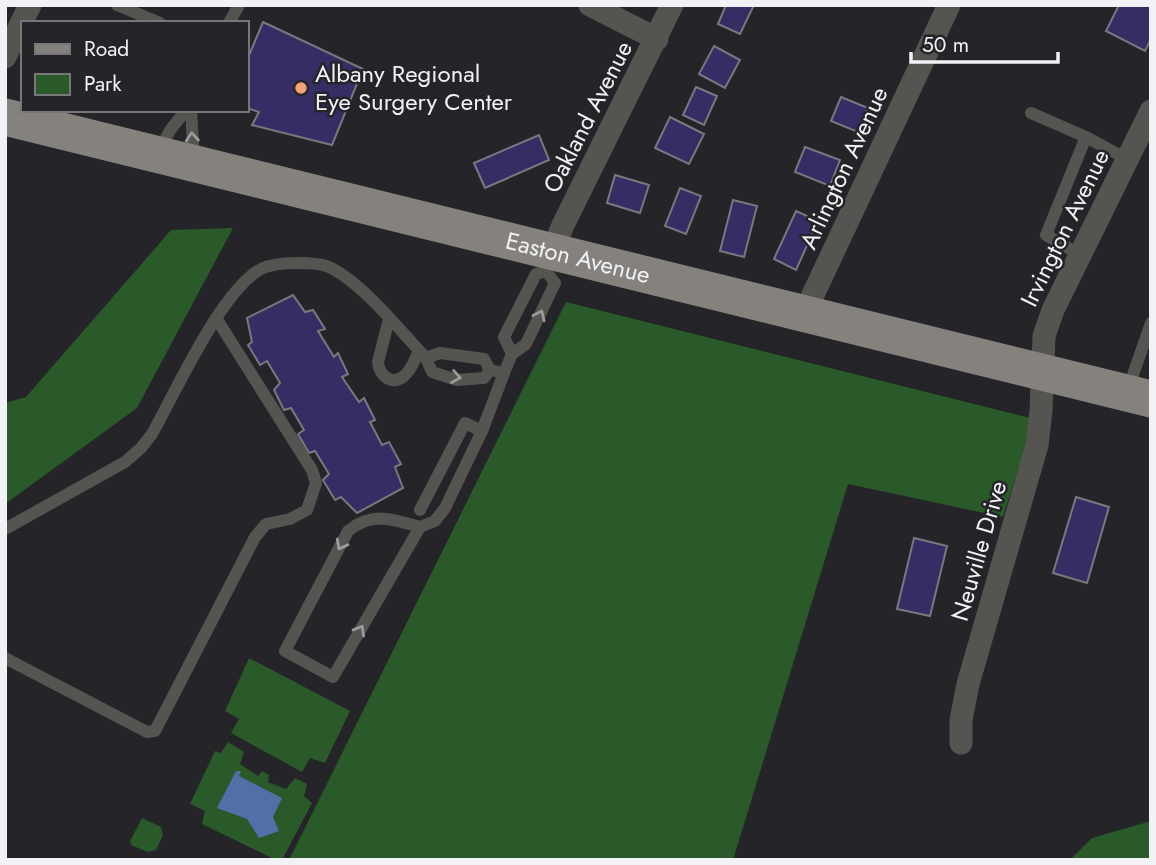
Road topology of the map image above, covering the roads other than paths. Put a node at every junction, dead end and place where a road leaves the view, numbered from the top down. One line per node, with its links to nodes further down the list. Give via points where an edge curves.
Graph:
1 (30, 5): 7 (street)
2 (117, 5): 8 (lane)
3 (239, 5): 9 (lane)
4 (590, 5): 11 (street)
5 (672, 5): 11 (street, Oakland Avenue)
6 (949, 5): 24 (street, Arlington Avenue)
7 (22, 21)
8 (155, 21)
9 (230, 21)
10 (21, 24): 12 (street)
11 (657, 39): 23 (street, Oakland Avenue, via 563,225)
12 (5, 57)
13 (1151, 111): 20 (street, Irvington Avenue)
14 (187, 112): 19 (lane)
15 (189, 112): 21 (lane, one-way to 15)
16 (1031, 113): 18 (lane)
17 (5, 117): 19 (main road, Easton Avenue)
18 (1086, 137): 20 (lane); 22 (lane, via 1046,235)
19 (156, 155): 21 (main road, Easton Avenue)
20 (1127, 159): 22 (street, Irvington Avenue)
21 (195, 164): 23 (main road, Easton Avenue)
22 (1080, 255): 32 (street, Irvington Avenue, via 1044,336)
23 (549, 262): 24 (main road, Easton Avenue); 29 (lane, one-way to 23, via 526,345 555,283); 29 (lane, via 536,274 504,337)
24 (804, 314): 32 (main road, Easton Avenue)
25 (216, 318): 26 (lane, via 245,280 262,268 308,262 328,266 356,285); 37 (lane, via 141,448 125,462); 38 (lane, via 312,470 316,483 307,510 266,524 255,537 155,731 147,732)
26 (389, 319): 28 (lane); 28 (lane, via 378,362 384,378 403,378)
27 (1151, 323): 33 (lane)
28 (423, 354): 30 (lane, via 484,359); 30 (lane, one-way to 30, via 432,372 457,380 484,379)
29 (512, 354): 31 (lane)
30 (490, 370): 31 (lane)
31 (505, 373): 34 (lane)
32 (1042, 373): 33 (main road, Easton Avenue); 39 (street, Neuville Drive, via 1037,445 968,684)
33 (1139, 396)
34 (482, 430): 35 (lane, via 465,423); 36 (lane, via 445,508 435,521)
35 (420, 510)
36 (419, 527): 36 (lane, one-way to 36, via 384,517 348,531 285,652 333,677)
37 (5, 529)
38 (5, 658)
39 (961, 743)

